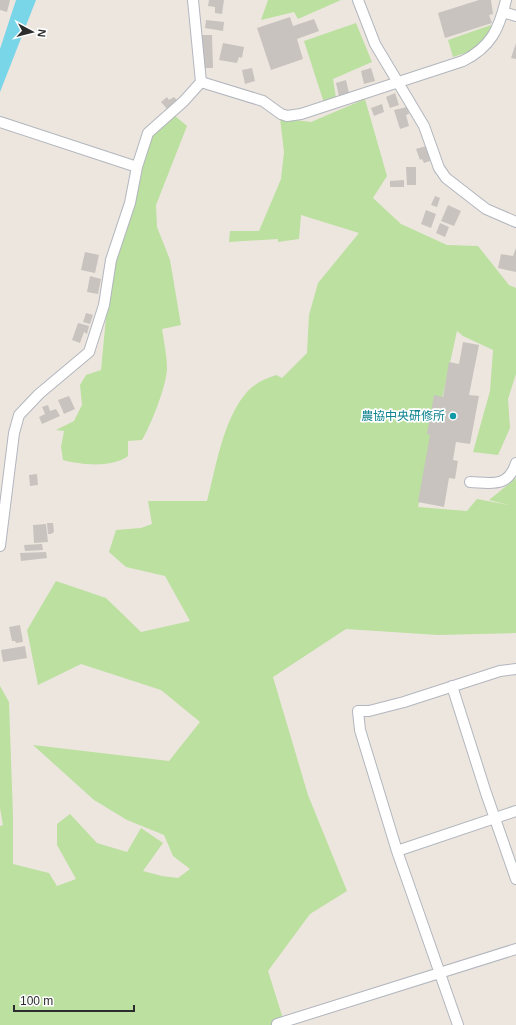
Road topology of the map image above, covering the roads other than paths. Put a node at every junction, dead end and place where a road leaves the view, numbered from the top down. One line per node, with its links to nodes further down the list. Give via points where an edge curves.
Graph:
1 (193, 0): 6 (street)
2 (358, 0): 7 (street, via 375,44)
3 (506, 0): 4 (street)
4 (503, 12): 5 (street); 7 (street, via 495,35 477,54)
5 (516, 16)
6 (200, 82): 7 (street, via 263,101 288,116); 9 (street, via 184,101 148,132)
7 (398, 82): 10 (street, via 424,126 439,168 446,178 484,207)
8 (0, 122): 9 (street)
9 (138, 167): 13 (street, via 130,203 111,260 104,305 89,352 39,394 19,415 16,422)
10 (516, 222)
11 (516, 463): 12 (street, via 507,480 497,484)
12 (470, 482)
13 (0, 546)
14 (516, 669): 15 (street, via 500,671)
15 (452, 686): 17 (street); 18 (street, via 398,704 358,711 360,730)
16 (516, 811): 17 (street)
17 (495, 819): 18 (street); 19 (street)
18 (397, 851): 21 (street)
19 (516, 879)
20 (516, 949): 21 (street)
21 (440, 973): 22 (street); 23 (street)
22 (277, 1024)
23 (458, 1025)

